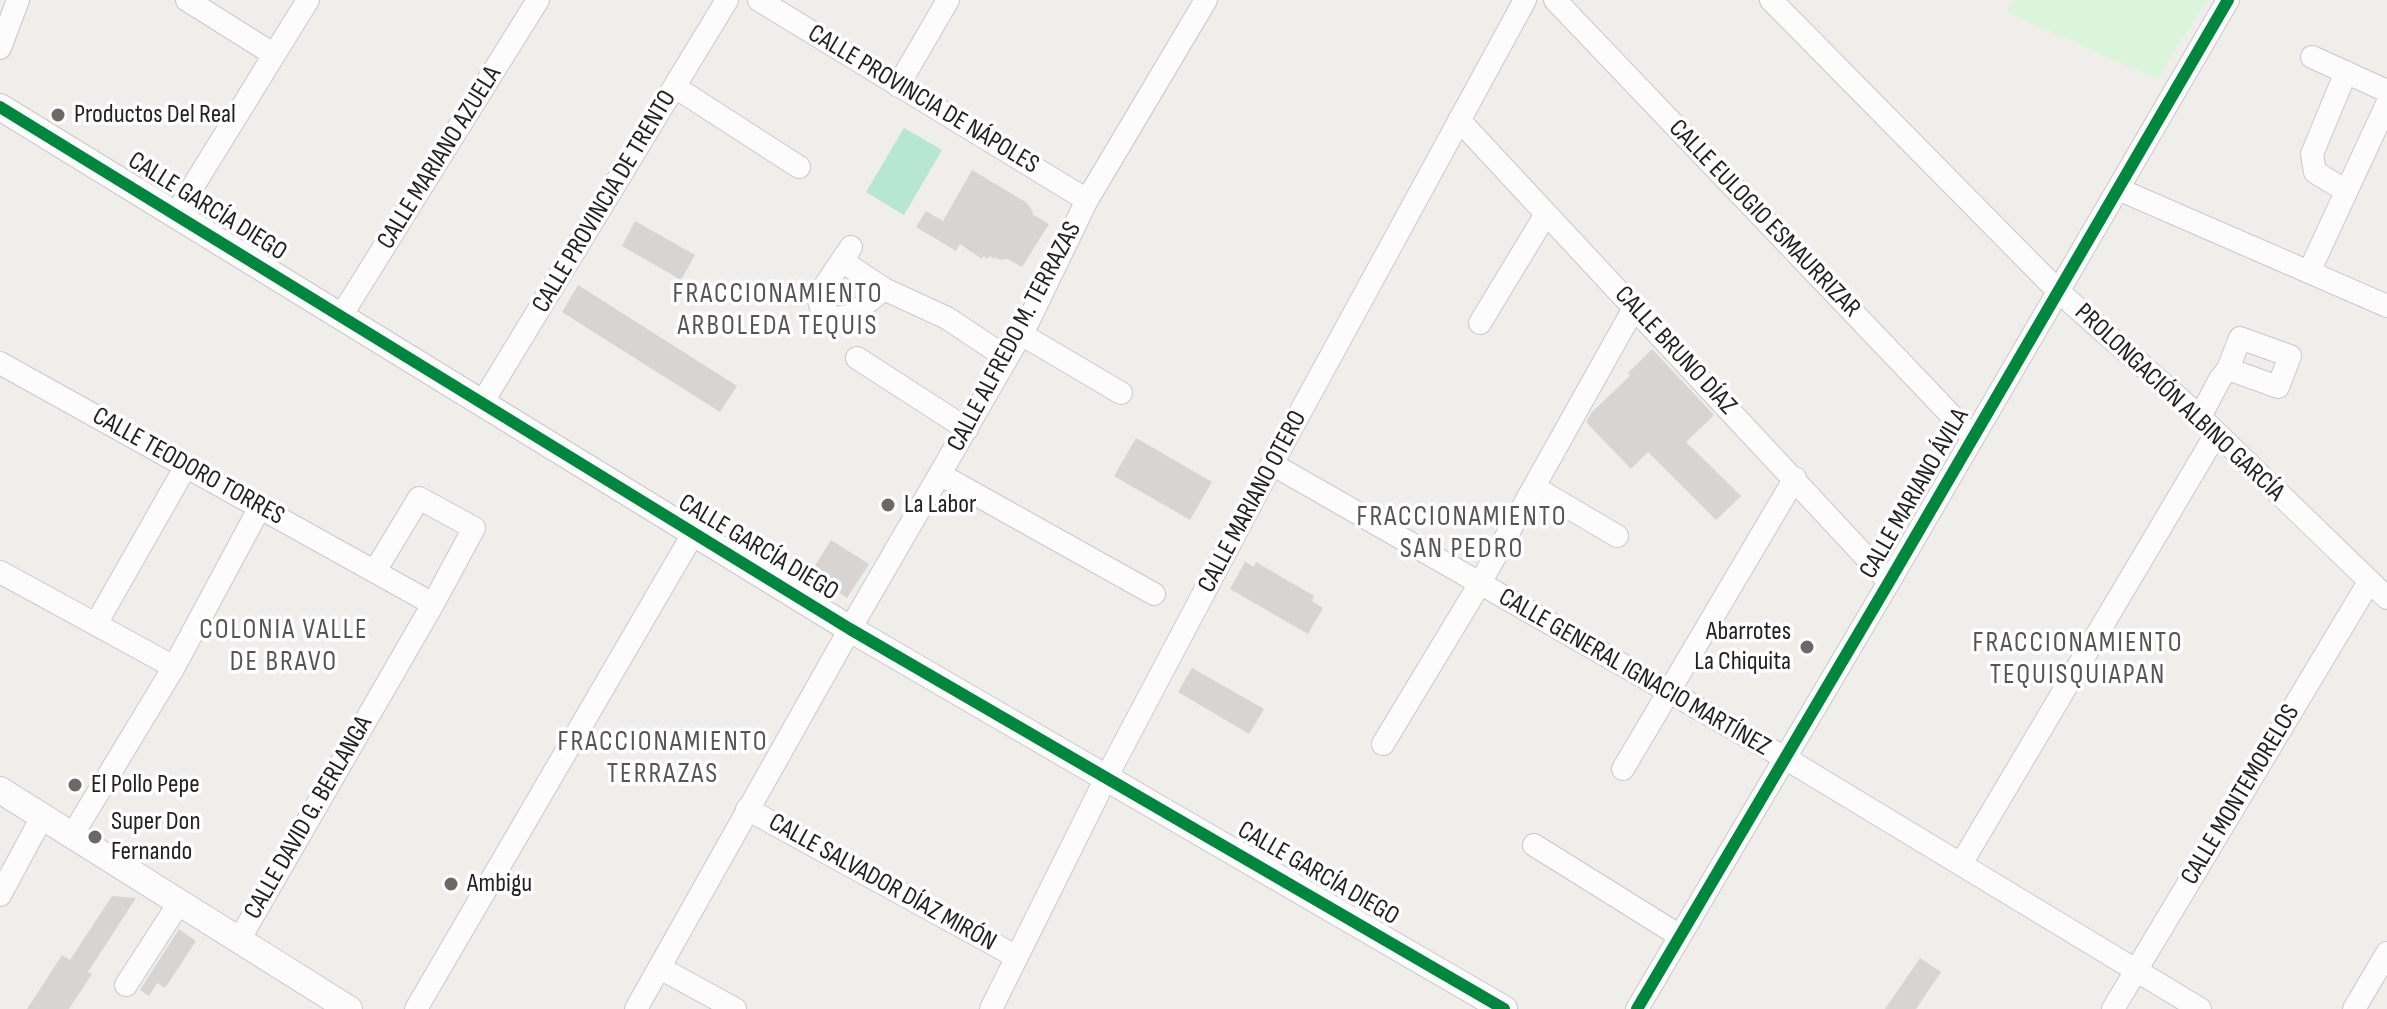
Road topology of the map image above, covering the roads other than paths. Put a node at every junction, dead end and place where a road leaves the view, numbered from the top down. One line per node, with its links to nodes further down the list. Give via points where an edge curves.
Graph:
1 (18, 0): 13 (street)
2 (187, 0): 14 (street)
3 (308, 0): 14 (street)
4 (538, 0): 34 (street, CALLE MARIANO AZUELA)
5 (727, 0): 18 (street, CALLE PROVINCIA DE TRENTO)
6 (759, 0): 17 (street, CALLE PROVINCIA DE NÁPOLES)
7 (948, 0): 17 (street)
8 (1206, 0): 26 (street, CALLE ALFREDO M. TERRAZAS)
9 (1525, 0): 22 (street, CALLE MARIANO OTERO)
10 (1555, 0): 46 (street, CALLE EULOGIO ESMAURRIZAR)
11 (1771, 0): 31 (street, PROLONGACIÓN ALBINO GARCÍA)
12 (2228, 0): 24 (street, CALLE MARIANO ÁVILA)
13 (0, 48)
14 (273, 54): 27 (street)
15 (2312, 57): 16 (street)
16 (2346, 72): 19 (street); 25 (street, via 2312,154 2315,172)
17 (898, 86): 26 (street, CALLE PROVINCIA DE NÁPOLES)
18 (675, 87): 23 (street); 42 (street, CALLE PROVINCIA DE TRENTO)
19 (2387, 91)
20 (2387, 104): 25 (street)
21 (0, 107): 27 (street, CALLE GARCÍA DIEGO)
22 (1459, 120): 28 (street, CALLE BRUNO DÍAZ); 47 (street, CALLE MARIANO OTERO)
23 (799, 167)
24 (2118, 189): 29 (street); 31 (street, CALLE MARIANO ÁVILA)
25 (2346, 191): 29 (street)
26 (1087, 200): 36 (street, CALLE ALFREDO M. TERRAZAS)
27 (176, 214): 34 (street, CALLE GARCÍA DIEGO)
28 (1546, 214): 33 (street, CALLE BRUNO DÍAZ); 35 (street)
29 (2309, 272): 32 (street)
30 (884, 289): 30 (street, via 852,315 838,318 822,312 818,296 847,254); 38 (street, via 947,318)
31 (2058, 291): 43 (street, PROLONGACIÓN ALBINO GARCÍA); 46 (street, CALLE MARIANO ÁVILA)
32 (2387, 306)
33 (1634, 308): 50 (street, CALLE BRUNO DÍAZ); 51 (street)
34 (341, 316): 42 (street, CALLE GARCÍA DIEGO)
35 (1480, 323)
36 (1021, 334): 38 (street, CALLE ALFREDO M. TERRAZAS); 41 (street)
37 (857, 358): 44 (street)
38 (1007, 358): 44 (street, CALLE ALFREDO M. TERRAZAS)
39 (0, 363): 48 (street, CALLE TEODORO TORRES)
40 (2228, 369): 43 (street)
41 (1121, 393)
42 (482, 403): 53 (street, CALLE GARCÍA DIEGO)
43 (2200, 417): 45 (street, PROLONGACIÓN ALBINO GARCÍA)
44 (967, 429): 49 (street, CALLE ALFREDO M. TERRAZAS)
45 (2216, 434): 58 (street, PROLONGACIÓN ALBINO GARCÍA); 76 (street)
46 (1973, 438): 57 (street, CALLE MARIANO ÁVILA)
47 (1272, 464): 59 (street, CALLE GENERAL IGNACIO MARTÍNEZ); 70 (street, CALLE MARIANO OTERO)
48 (186, 466): 52 (street, CALLE TEODORO TORRES); 63 (street)
49 (941, 475): 60 (street); 64 (street, CALLE ALFREDO M. TERRAZAS)
50 (1795, 478): 57 (street, CALLE BRUNO DÍAZ); 66 (street)
51 (1534, 487): 54 (street); 59 (street)
52 (260, 507): 55 (street, CALLE TEODORO TORRES); 65 (street)
53 (693, 534): 64 (street, CALLE GARCÍA DIEGO); 88 (street)
54 (1617, 536)
55 (375, 571): 62 (street, CALLE TEODORO TORRES); 62 (street, CALLE DAVID G. BERLANGA, via 419,498 474,528)
56 (0, 572): 63 (street)
57 (1889, 582): 68 (street, CALLE MARIANO ÁVILA)
58 (2369, 582): 61 (street, PROLONGACIÓN ALBINO GARCÍA); 85 (street, CALLE MONTEMORELOS)
59 (1479, 585): 66 (street, CALLE GENERAL IGNACIO MARTÍNEZ); 67 (street)
60 (1154, 594)
61 (2387, 598)
62 (433, 604): 81 (street, CALLE DAVID G. BERLANGA)
63 (96, 624): 65 (street)
64 (850, 629): 70 (street, CALLE GARCÍA DIEGO); 72 (street, CALLE ALFREDO M. TERRAZAS)
65 (174, 667): 74 (street)
66 (1669, 693): 68 (street, CALLE GENERAL IGNACIO MARTÍNEZ); 69 (street)
67 (1383, 744)
68 (1785, 758): 76 (street, CALLE GENERAL IGNACIO MARTÍNEZ); 80 (street, CALLE MARIANO ÁVILA)
69 (1623, 769)
70 (1107, 776): 83 (street, CALLE MARIANO OTERO); 92 (street, CALLE GARCÍA DIEGO)
71 (0, 790): 73 (street)
72 (747, 809): 83 (street, CALLE SALVADOR DÍAZ MIRÓN); 84 (street, CALLE ALFREDO M. TERRAZAS)
73 (42, 817): 74 (street); 77 (street)
74 (73, 834): 79 (street)
75 (1534, 845): 80 (street)
76 (1961, 864): 85 (street, CALLE GENERAL IGNACIO MARTÍNEZ)
77 (8, 868): 78 (street)
78 (0, 895)
79 (179, 903): 81 (street); 86 (street)
80 (1680, 936): 93 (street, CALLE MARIANO ÁVILA)
81 (239, 940): 87 (street)
82 (2387, 953): 96 (street)
83 (1017, 957): 91 (street, CALLE MARIANO OTERO)
84 (660, 968): 89 (street, CALLE ALFREDO M. TERRAZAS); 90 (street)
85 (2136, 971): 94 (street, CALLE MONTEMORELOS); 95 (street, CALLE GENERAL IGNACIO MARTÍNEZ)
86 (126, 985)
87 (339, 1006)
88 (416, 1009)
89 (636, 1009)
90 (735, 1009)
91 (991, 1009)
92 (1504, 1009)
93 (1637, 1009)
94 (2113, 1009)
95 (2200, 1009)
96 (2354, 1009)

